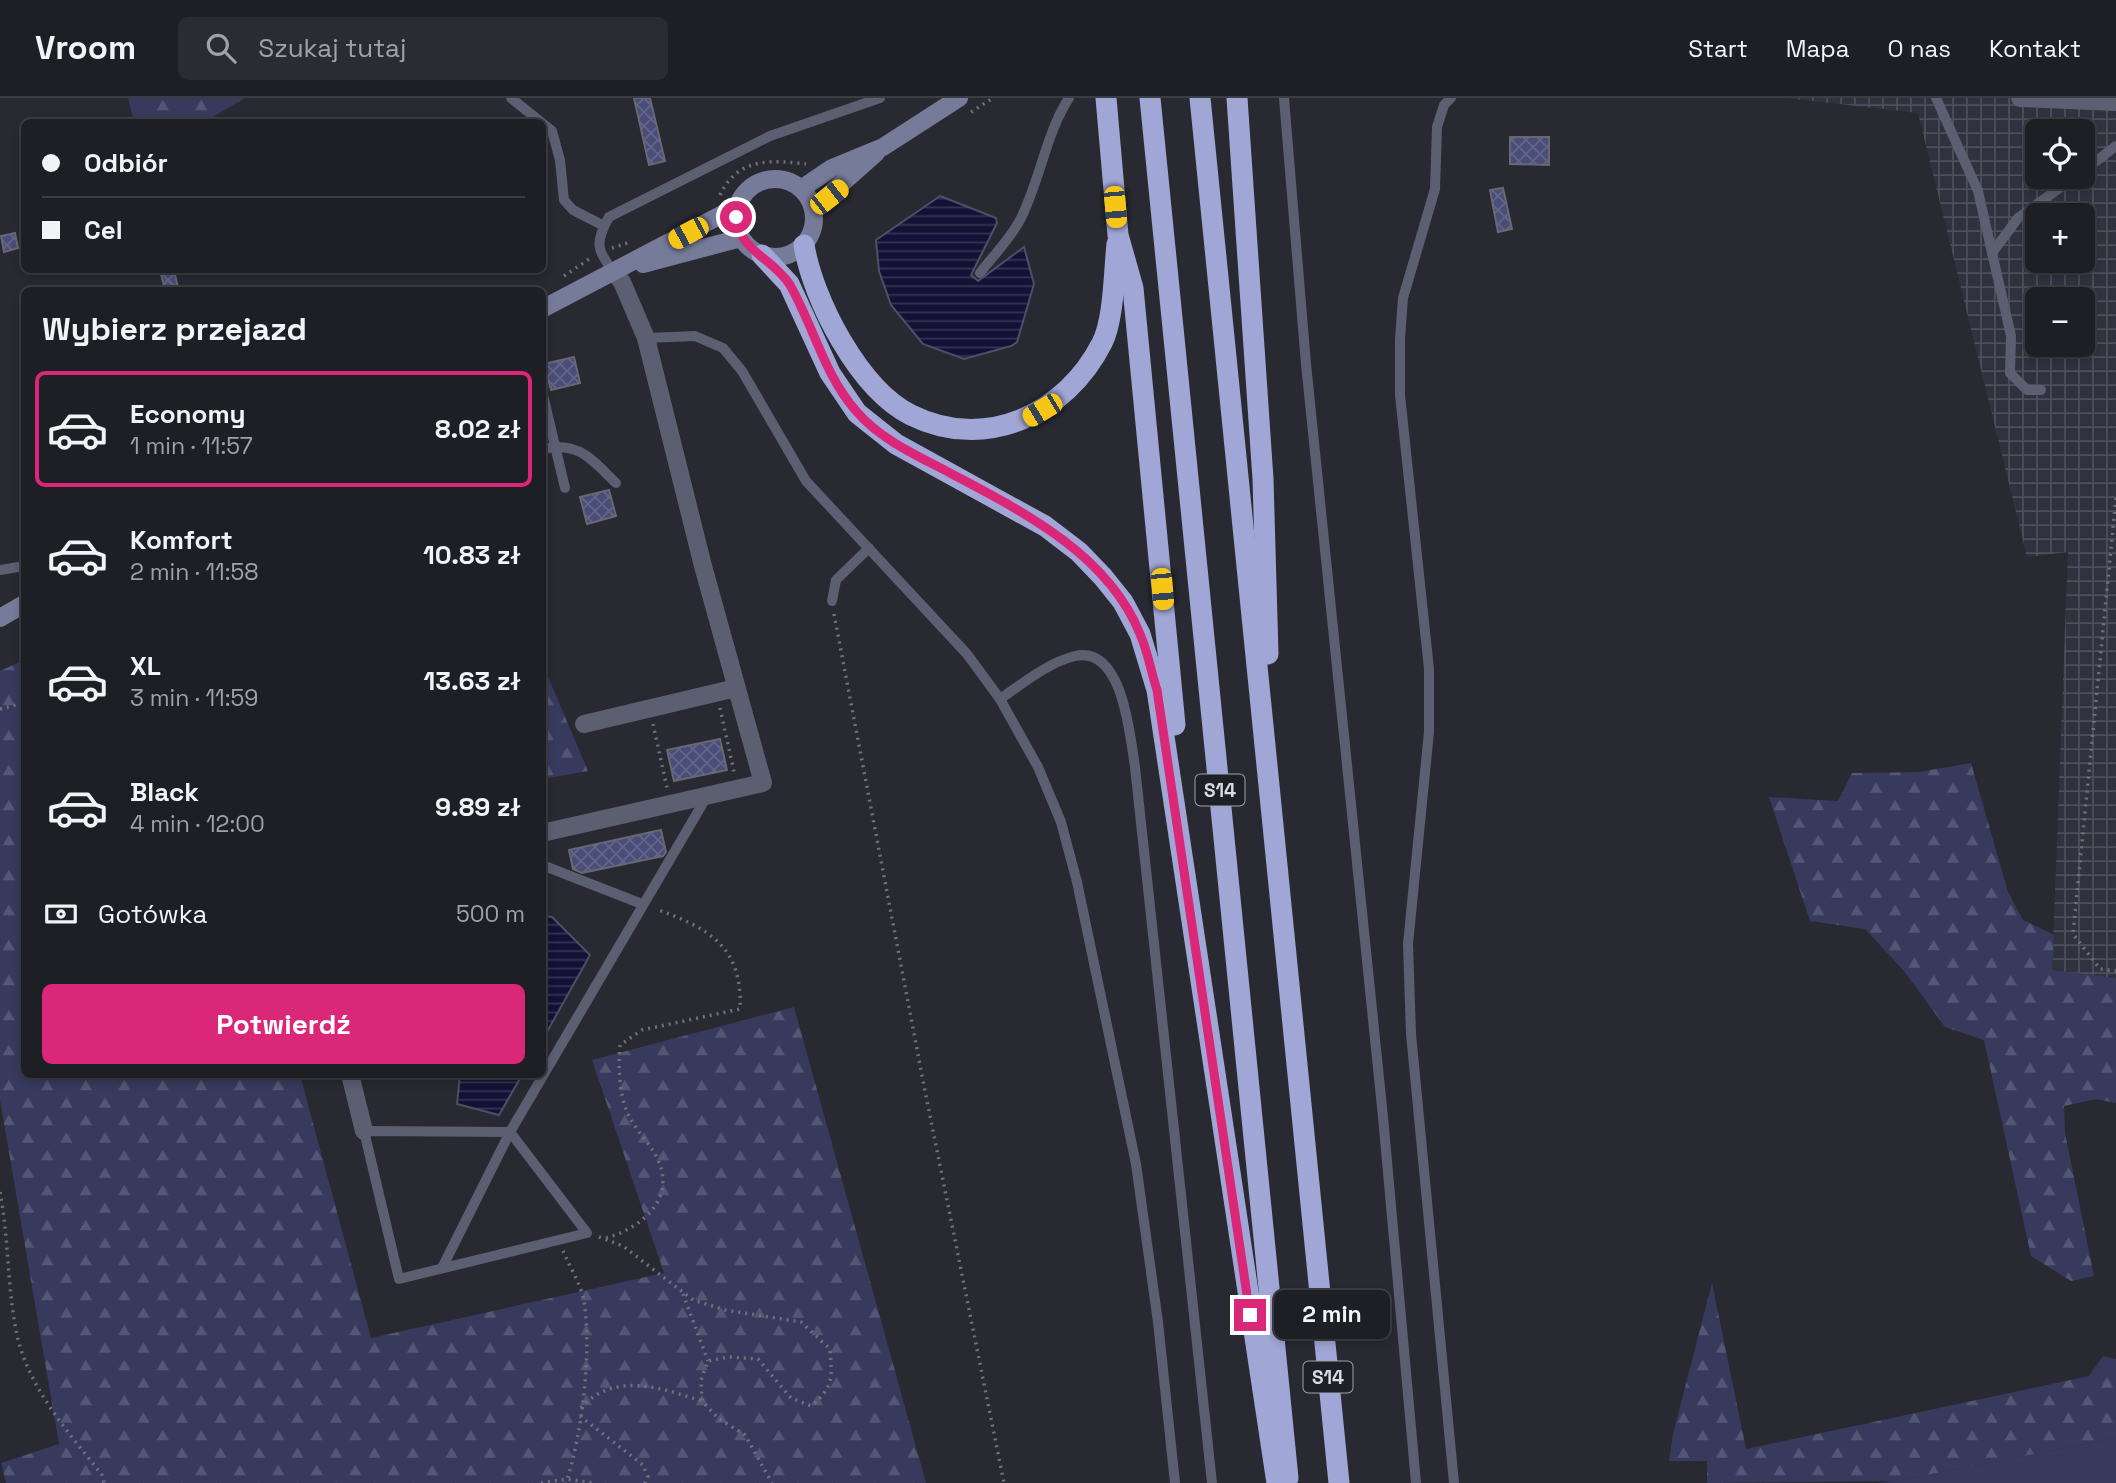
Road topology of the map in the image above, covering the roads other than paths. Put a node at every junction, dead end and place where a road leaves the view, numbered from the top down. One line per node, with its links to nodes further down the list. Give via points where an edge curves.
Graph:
1 (511, 98): 15 (lane)
2 (880, 98): 24 (lane, via 771,136 627,206 609,217)
3 (959, 98): 18 (main road)
4 (1069, 98): 31 (lane, via 1059,113 1019,222)
5 (1106, 98): 25 (highway)
6 (1150, 98): 64 (highway, S14)
7 (1200, 98): 49 (highway, S14)
8 (1237, 98): 49 (highway, via 1263,478)
9 (1284, 98): 66 (lane)
10 (1451, 98): 67 (lane, via 1437,127 1435,189 1403,298 1400,395 1429,669 1429,732 1408,944 1410,1034)
11 (1936, 98): 28 (lane, via 1978,191)
12 (2020, 98): 13 (street)
13 (2056, 98): 14 (street)
14 (2116, 102)
15 (537, 119)
16 (546, 126): 24 (lane, via 552,131 561,160 564,200)
17 (2116, 146): 19 (lane)
18 (883, 147): 20 (main road, via 832,168); 23 (main road)
19 (2095, 162)
20 (801, 189): 22 (main road, via 790,182 765,180 743,195); 23 (main road)
21 (2058, 189): 28 (lane, via 2018,218)
22 (738, 206): 26 (main road); 30 (main road)
23 (813, 209): 27 (main road, via 814,222)
24 (604, 226): 30 (lane, via 600,254)
25 (1118, 235): 27 (highway, via 1104,341 1072,388 1029,417 999,429 938,426 909,414 872,383 838,340); 54 (highway, via 1133,288)
26 (741, 239): 29 (main road); 30 (main road)
27 (804, 245): 29 (main road, via 785,256)
28 (1992, 253): 34 (lane, via 2011,336 2010,373 2026,390)
29 (762, 255): 54 (highway, via 789,284 830,373 857,413 896,444 1045,526 1079,552 1123,602 1140,634 1157,690)
30 (614, 272): 32 (main road); 33 (street)
31 (980, 273)
32 (546, 307)
33 (646, 338): 40 (lane, via 695,336 723,348 742,371 806,481); 46 (street)
34 (2041, 390)
35 (546, 408): 36 (lane)
36 (555, 446): 37 (lane); 38 (lane, via 582,451); 39 (lane)
37 (546, 448)
38 (617, 482)
39 (565, 488)
40 (869, 548): 43 (lane, via 836,580); 47 (lane, via 967,654)
41 (21, 566): 42 (lane)
42 (0, 570)
43 (832, 601)
44 (21, 606): 45 (main road)
45 (0, 618)
46 (736, 688): 48 (street); 50 (street, via 763,783)
47 (1000, 699): 61 (lane, via 1048,789 1077,882 1136,1164); 62 (lane, via 1076,656 1090,656 1108,666 1121,696 1135,767)
48 (584, 724)
49 (1269, 785): 65 (highway, S14)
50 (706, 797): 51 (street); 53 (lane)
51 (546, 832)
52 (546, 867): 53 (lane)
53 (642, 904): 55 (lane)
54 (1199, 973): 63 (highway)
55 (546, 1070)
56 (351, 1078): 58 (street)
57 (541, 1078): 59 (lane)
58 (364, 1131): 59 (lane); 60 (lane, via 399,1279)
59 (510, 1132): 60 (lane); 60 (lane, via 587,1233)
60 (442, 1268)
61 (1175, 1483)
62 (1212, 1483)
63 (1277, 1483)
64 (1289, 1483)
65 (1339, 1483)
66 (1416, 1483)
67 (1454, 1483)

